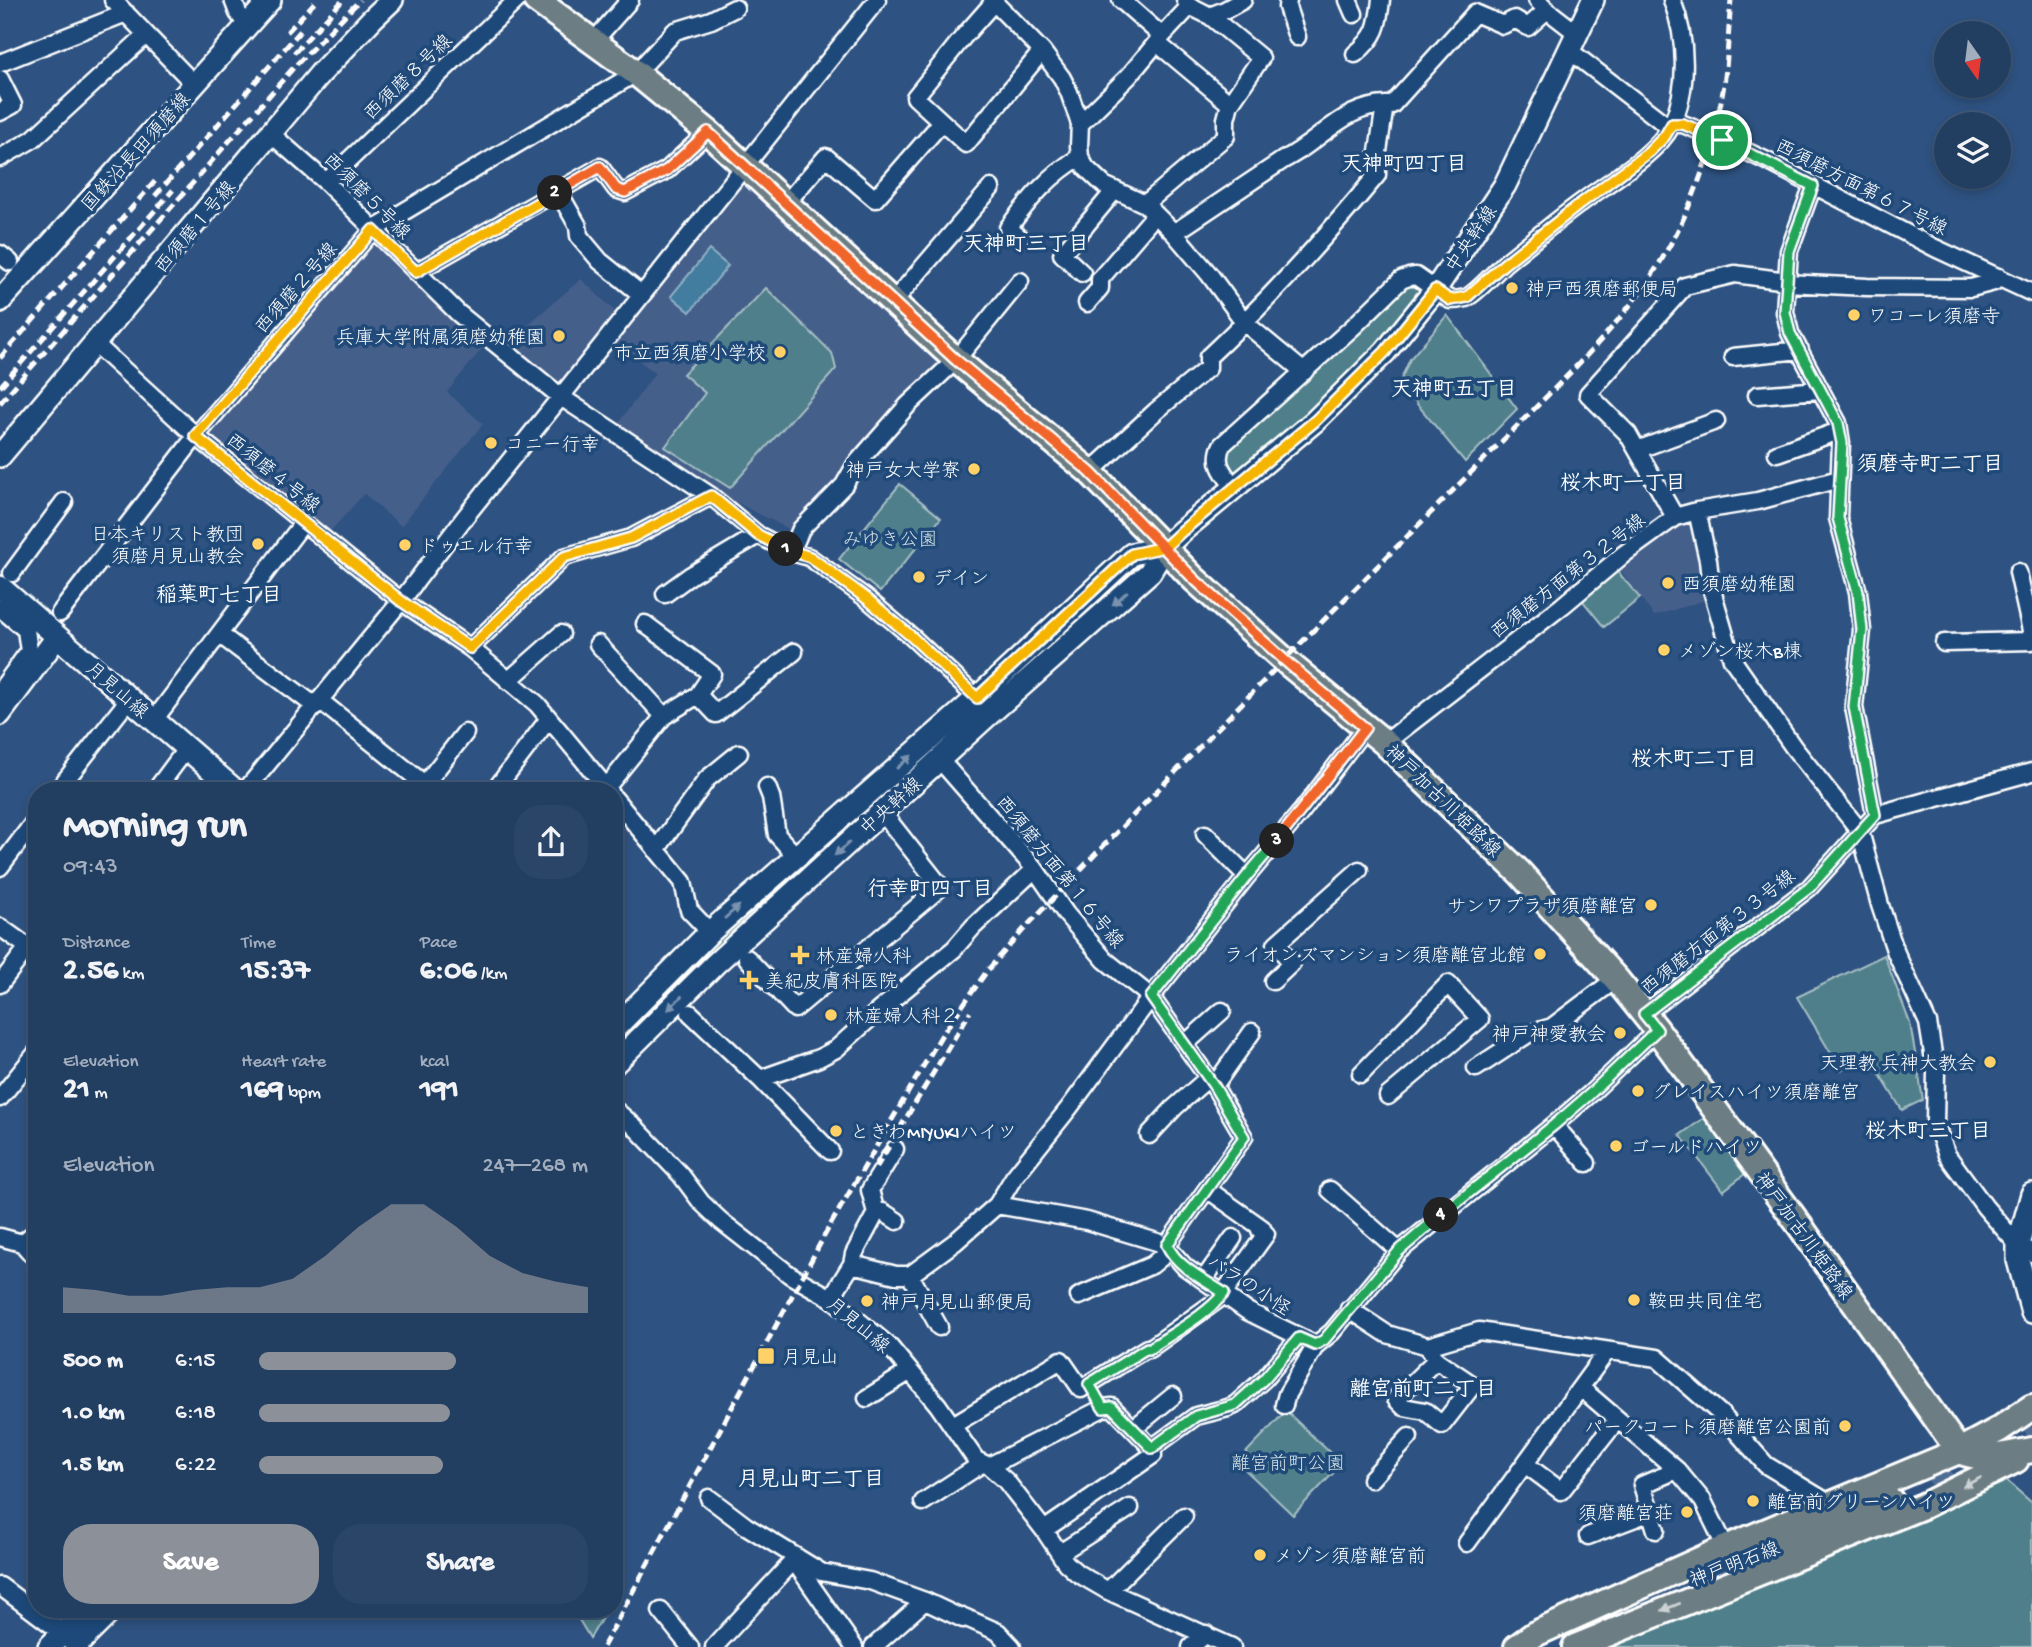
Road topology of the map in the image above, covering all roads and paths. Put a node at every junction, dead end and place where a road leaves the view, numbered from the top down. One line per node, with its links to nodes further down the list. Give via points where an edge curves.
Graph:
1 (113, 0): 19 (street)
2 (233, 0): 21 (street)
3 (271, 0): 21 (street, 国鉄沿長田須磨線)
4 (393, 0): 40 (street, 西須磨１号線, via 320,74)
5 (516, 0): 44 (street, 西須磨８号線)
6 (536, 0): 25 (main road, 神戸加古川姫路線)
7 (630, 0): 25 (street)
8 (877, 0): 43 (street)
9 (1121, 0): 24 (street)
10 (1242, 0): 20 (street)
11 (1288, 0): 23 (street)
12 (1381, 0): 28 (street, via 1372,38)
13 (1593, 0): 26 (street, 中央幹線)
14 (1672, 0): 38 (street, via 1684,64)
15 (993, 1): 27 (street); 36 (street, via 915,97)
16 (1188, 3): 20 (street); 24 (street)
17 (1542, 5): 26 (street, 西須磨方面第６７号線); 34 (street, via 1528,27 1515,19 1503,25 1475,13 1392,105)
18 (735, 8): 30 (street, 西須磨２号線, via 676,31)
19 (126, 13): 22 (street); 29 (street)
20 (1209, 16): 33 (street, via 1261,58)
21 (247, 25): 32 (street, 国鉄沿長田須磨線)
22 (146, 34): 32 (street); 42 (street, via 33,139)
23 (1297, 37)
24 (1159, 39): 33 (street); 37 (street)
25 (594, 41): 30 (main road, 神戸加古川姫路線)
26 (1574, 42): 38 (street, 西須磨方面第６７号線, via 1665,124); 59 (street, 中央幹線, via 1505,185)
27 (1042, 51): 36 (street, via 966,144); 37 (street, via 1069,92)
28 (1355, 54)
29 (0, 63)
30 (636, 73): 39 (main road, 神戸加古川姫路線); 51 (street, 西須磨２号線)
31 (0, 79): 35 (street, via 13,105)
32 (195, 85): 62 (street, 国鉄沿長田須磨線)
33 (1230, 104): 50 (street, via 1226,136)
34 (1385, 105): 52 (street, via 1342,118); 65 (street, via 1377,175)
35 (0, 112)
36 (942, 122): 49 (street, via 875,199 826,157)
37 (1080, 124): 41 (street)
38 (1672, 124): 45 (street, 西須磨方面第６７号線, via 1712,135); 59 (street, via 1649,152 1467,297 1450,300)
39 (708, 132): 43 (main road, 神戸加古川姫路線); 48 (street, via 667,170 625,192 616,189 600,167)
40 (271, 134): 44 (street, 西須磨５号線); 66 (street, 西須磨１号線)
41 (1080, 157): 47 (street, via 1094,177); 53 (street, via 1054,174 1025,205 1008,228)
42 (0, 158)
43 (745, 166): 49 (main road, 神戸加古川姫路線); 61 (street)
44 (326, 182): 51 (street, 西須磨５号線)
45 (1813, 186): 56 (street, 西須磨方面第６７号線); 58 (street, via 1789,251)
46 (990, 188): 63 (street)
47 (1115, 190): 50 (street); 55 (street, via 1062,254)
48 (558, 191): 54 (street); 61 (street, via 579,236 600,261)
49 (786, 204): 63 (main road, 神戸加古川姫路線)
50 (1150, 209): 52 (street); 64 (street)
51 (373, 230): 54 (street, 西須磨５号線); 76 (street, 西須磨２号線)
52 (1174, 233): 65 (street)
53 (1020, 238)
54 (416, 272): 73 (street, 西須磨５号線, via 458,313)
55 (1082, 273)
56 (1999, 277): 58 (street, via 1961,289); 60 (street, 西須磨方面第６７号線)
57 (1020, 281): 69 (street)
58 (1786, 282): 67 (street, via 1785,312); 77 (street, via 1735,274 1685,286 1588,394 1628,434)
59 (1435, 290): 70 (street, via 1416,276 1401,280); 82 (street, 中央幹線, via 1385,352)
60 (2032, 293)
61 (642, 295): 73 (street)
62 (0, 301)
63 (893, 302): 69 (main road, 神戸加古川姫路線)
64 (1087, 303)
65 (1245, 323): 70 (street); 80 (street, via 1208,357 1208,368)
66 (94, 343): 76 (street, 西須磨４号線); 79 (street, 西須磨１号線)
67 (1800, 350): 68 (street); 71 (street)
68 (1733, 357)
69 (956, 360): 80 (main road, 神戸加古川姫路線); 90 (street, via 856,464 844,485 800,529)
70 (1304, 372): 82 (street, via 1222,445 1220,466)
71 (1820, 390): 72 (street); 75 (street)
72 (1757, 395)
73 (561, 397): 83 (street, 西須磨５号線); 94 (street)
74 (1716, 422): 77 (street)
75 (1839, 431): 78 (street); 81 (street)
76 (195, 436): 87 (street, 西須磨４号線); 96 (street, 西須磨２号線)
77 (1637, 450): 86 (street)
78 (1777, 453)
79 (0, 456)
80 (1090, 472): 89 (main road, 神戸加古川姫路線)
81 (1839, 479): 85 (street, 西須磨方面第３２号線, via 1758,501); 136 (street, via 1838,518 1858,592 1862,630 1854,707)
82 (1235, 488): 89 (street, 中央幹線)
83 (711, 496): 88 (street, 西須磨５号線); 105 (street, via 631,538 564,557)
84 (64, 502): 92 (street)
85 (1697, 511): 86 (street, 西須磨方面第３２号線); 138 (street, via 1711,587 1732,659)
86 (1675, 517): 119 (street, 西須磨方面第３２号線)
87 (303, 523): 94 (street, 西須磨４号線); 98 (street)
88 (758, 535): 90 (street, 西須磨５号線); 93 (street)
89 (1165, 547): 111 (street, 中央幹線, via 1132,554); 117 (main road, 神戸加古川姫路線, via 1204,588); 122 (street, 中央幹線, one-way to 122, via 1150,572)
90 (790, 552): 111 (street, 西須磨５号線, via 810,557 866,598)
91 (2018, 572): 100 (street)
92 (6, 580): 101 (street, 月見山線)
93 (665, 594)
94 (401, 601): 105 (street, 西須磨４号線); 112 (street)
95 (0, 608): 108 (street, via 26,630 29,651)
96 (60, 613)
97 (645, 624): 109 (street, via 712,674)
98 (219, 634): 112 (street); 115 (street)
99 (561, 634): 107 (street)
100 (2032, 635)
101 (57, 637): 110 (street, 月見山線); 113 (street)
102 (2032, 641): 103 (street)
103 (1944, 643)
104 (598, 644): 114 (street)
105 (470, 648): 107 (street, 西須磨４号線)
106 (794, 652): 109 (street, via 716,714)
107 (508, 681): 116 (street, 西須磨４号線, via 537,704)
108 (0, 691)
109 (698, 695): 114 (street)
110 (130, 698): 115 (street, 月見山線); 124 (street)
111 (977, 698): 141 (street, 中央幹線, one-way to 111)
112 (317, 703): 127 (street); 128 (street)
113 (0, 715)
114 (664, 716): 132 (street)
115 (154, 720): 120 (street, 月見山線)
116 (548, 720): 130 (street); 131 (street, 西須磨４号線)
117 (1365, 728): 119 (main road, 神戸加古川姫路線); 145 (street)
118 (465, 733): 129 (street)
119 (1385, 743): 151 (main road, 神戸加古川姫路線, via 1520,873)
120 (187, 748): 125 (street); 126 (street, 月見山線)
121 (739, 753): 140 (street, via 707,779)
122 (940, 760): 135 (street, 中央幹線); 143 (street, 西須磨方面第１６号線)
123 (2032, 772): 136 (street)
124 (64, 782)
125 (162, 782)
126 (226, 782)
127 (252, 782)
128 (421, 782)
129 (433, 782)
130 (501, 782)
131 (601, 782)
132 (617, 782)
133 (767, 788): 141 (street, via 777,835)
134 (623, 808): 140 (street, 西須磨４号線)
135 (882, 812): 150 (street, via 942,887 795,1009); 161 (street, 中央幹線, one-way to 161)
136 (1875, 815): 138 (street, 西須磨方面第３３号線)
137 (28, 830): 142 (street)
138 (1860, 831): 158 (street, 西須磨方面第３３号線, via 1809,888); 186 (street, via 1892,941 1928,1023 1936,1072 1935,1123 1947,1155 1985,1208)
139 (1205, 834): 145 (street)
140 (656, 850): 147 (street, 西須磨４号線, via 683,882 689,910)
141 (796, 856): 147 (street, 中央幹線, one-way to 141)
142 (0, 867)
143 (1035, 869): 154 (street, 西須磨方面第１６号線, via 1105,960); 165 (street, via 954,949 836,1049)
144 (1359, 870): 152 (street, via 1276,944 1292,963)
145 (1247, 876): 154 (street)
146 (0, 927): 148 (street)
147 (710, 932): 157 (street, 中央幹線)
148 (28, 947)
149 (28, 957): 153 (street)
150 (747, 958)
151 (1616, 979): 158 (main road, 神戸加古川姫路線); 163 (street, via 1552,1027 1528,1034)
152 (1273, 981)
153 (0, 984)
154 (1151, 997): 160 (street, 西須磨方面第１６号線); 178 (street)
155 (1222, 1011): 160 (street)
156 (690, 1013): 165 (street)
157 (623, 1020)
158 (1650, 1022): 170 (street, 西須磨方面第３３号線, via 1590,1094); 217 (main road, 神戸加古川姫路線)
159 (1252, 1032): 166 (street)
160 (1185, 1044): 166 (street, 西須磨方面第１６号線)
161 (623, 1055)
162 (28, 1063): 168 (street)
163 (1476, 1068)
164 (1362, 1074): 167 (street, via 1448,984 1480,1019)
165 (760, 1079): 173 (street)
166 (1211, 1082): 171 (street, via 1174,1108); 175 (street, 西須磨方面第１６号線, via 1244,1137)
167 (1388, 1097)
168 (0, 1098)
169 (623, 1117): 194 (street, 月見山線, via 721,1221 790,1275)
170 (1554, 1125): 174 (street); 188 (street, 西須磨方面第３３号線)
171 (1149, 1135)
172 (895, 1149): 179 (street, via 870,1190)
173 (830, 1151)
174 (1587, 1163)
175 (1207, 1189): 185 (street, 西須磨方面第１６号線); 192 (street, via 1266,1234)
176 (1330, 1190): 188 (street)
177 (2032, 1194): 186 (street)
178 (997, 1205): 185 (street, バラの小怪, via 1087,1221); 190 (street)
179 (876, 1213): 180 (street); 189 (street)
180 (897, 1221)
181 (0, 1237): 184 (street)
182 (28, 1238): 184 (street)
183 (1233, 1238): 191 (street)
184 (22, 1243): 187 (street)
185 (1169, 1247): 191 (street, バラの小怪); 193 (street, via 1152,1265)
186 (2025, 1249): 196 (street, via 2018,1260)
187 (28, 1250)
188 (1399, 1251): 195 (street, 西須磨方面第３３号線)
189 (852, 1264): 190 (street); 194 (street)
190 (910, 1275): 197 (street)
191 (1203, 1279): 192 (street, バラの小怪)
192 (1224, 1293): 198 (street, バラの小怪, via 1247,1311); 203 (street, via 1149,1349)
193 (1079, 1296)
194 (831, 1298): 202 (street, 月見山線, via 889,1346)
195 (1349, 1309): 199 (street); 201 (street, via 1387,1334)
196 (2032, 1312)
197 (939, 1328)
198 (1299, 1338): 199 (street, バラの小怪); 215 (street, via 1235,1405 1196,1416)
199 (1315, 1345): 207 (street)
200 (1607, 1351): 201 (street, via 1479,1331); 204 (street); 225 (street, via 1657,1358 1723,1415 1766,1465)
201 (1432, 1353): 201 (street, via 1473,1385 1442,1425 1425,1410 1404,1407 1396,1399)
202 (909, 1372): 206 (street); 211 (street, 月見山線)
203 (1089, 1384): 209 (street); 211 (street, via 1081,1389 1061,1360)
204 (1581, 1388): 210 (street); 218 (street)
205 (1173, 1396): 212 (street)
206 (867, 1398)
207 (1284, 1405)
208 (2032, 1407): 217 (main road)
209 (1103, 1408): 212 (street, via 1112,1407); 219 (street)
210 (1617, 1420): 218 (street, via 1561,1491); 220 (street)
211 (953, 1425): 219 (street, 月見山線, via 976,1460)
212 (1133, 1427): 215 (street)
213 (2032, 1428): 217 (main road)
214 (1409, 1437): 221 (street)
215 (1152, 1448): 229 (street, via 1153,1455)
216 (2032, 1450): 217 (main road, via 1987,1458); 255 (main road, one-way to 255, via 1923,1506)
217 (1959, 1451): 225 (main road)
218 (1525, 1464): 232 (street)
219 (986, 1465): 224 (street); 229 (street, 月見山線, via 1006,1481)
220 (1677, 1470): 227 (street, via 1642,1485); 233 (street, via 1703,1500)
221 (1371, 1479)
222 (1931, 1485): 245 (main road, 神戸明石線, via 1572,1629)
223 (709, 1498): 235 (street)
224 (923, 1502)
225 (1832, 1505): 233 (main road)
226 (1130, 1508): 234 (street)
227 (1651, 1512): 230 (street); 231 (street)
228 (1184, 1516): 237 (street)
229 (1044, 1530): 234 (street, 月見山線)
230 (1656, 1530)
231 (1588, 1536)
232 (1467, 1543)
233 (1726, 1548): 245 (main road, via 1535,1634)
234 (1060, 1553): 237 (street, 月見山線, via 1077,1573)
235 (796, 1559): 238 (street, via 821,1572 870,1581); 247 (street); 249 (street)
236 (0, 1586): 239 (street)
237 (1108, 1591): 244 (street, 月見山線)
238 (925, 1601): 250 (street); 251 (street, via 998,1632)
239 (28, 1609)
240 (661, 1611): 248 (street)
241 (39, 1618): 246 (street)
242 (82, 1618): 246 (street)
243 (102, 1618): 246 (street)
244 (1206, 1634): 252 (street); 253 (street, 月見山線)
245 (1526, 1643): 254 (street)
246 (70, 1644)
247 (717, 1646)
248 (690, 1647)
249 (854, 1647)
250 (873, 1647)
251 (1012, 1647)
252 (1191, 1647)
253 (1232, 1647)
254 (1501, 1647)
255 (1575, 1647)

